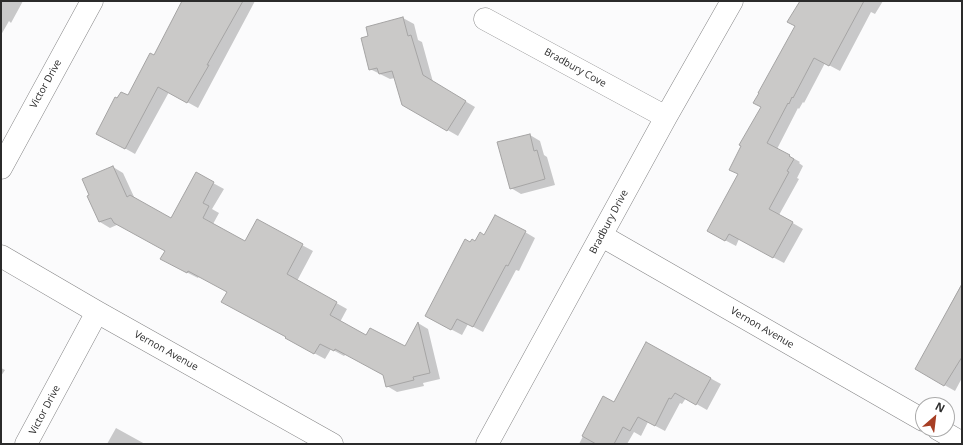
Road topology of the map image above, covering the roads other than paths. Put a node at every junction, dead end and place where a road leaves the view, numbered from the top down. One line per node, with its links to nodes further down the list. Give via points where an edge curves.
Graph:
1 (92, 1): 5 (street, Victor Drive)
2 (732, 1): 4 (street, Bradbury Drive)
3 (485, 18): 4 (street, Bradbury Cove)
4 (666, 117): 6 (street, Bradbury Drive)
5 (1, 168)
6 (602, 236): 9 (street, Vernon Avenue); 14 (street, Bradbury Drive)
7 (1, 256): 8 (street, Vernon Avenue)
8 (97, 312): 12 (street, Victor Drive); 13 (street, Vernon Avenue)
9 (915, 415)
10 (953, 437): 11 (street)
11 (962, 442)
12 (26, 444)
13 (332, 444)
14 (487, 444)

